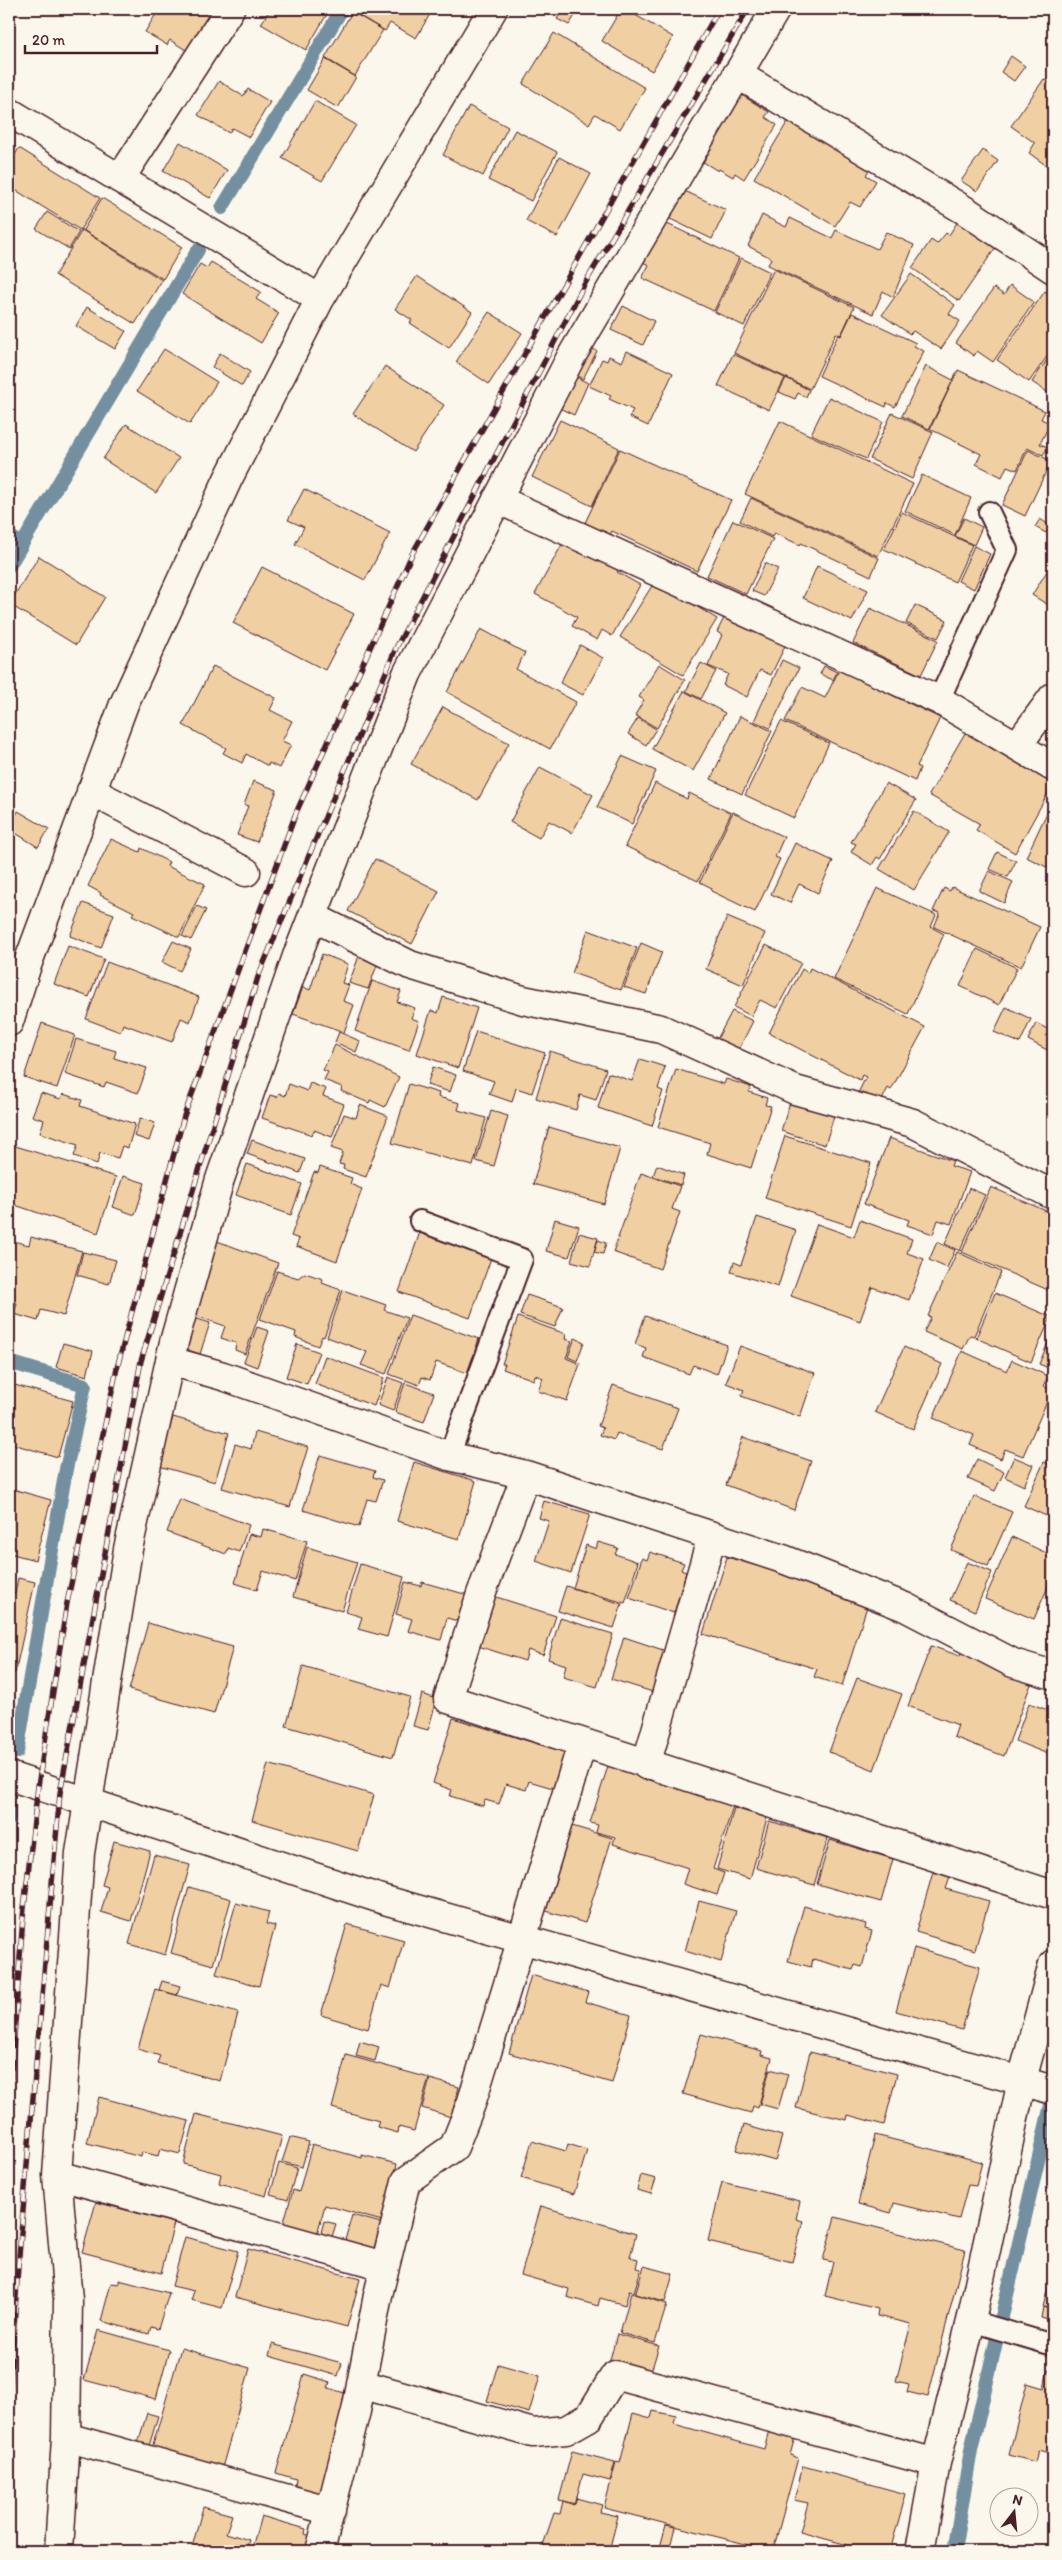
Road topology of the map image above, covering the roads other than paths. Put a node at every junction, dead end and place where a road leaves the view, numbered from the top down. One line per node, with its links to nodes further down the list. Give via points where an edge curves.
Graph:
1 (230, 9): 6 (street)
2 (494, 9): 8 (street)
3 (776, 9): 4 (street)
4 (737, 74): 7 (street, via 966,211); 9 (street, via 571,357)
5 (9, 112): 6 (street)
6 (120, 179): 8 (street)
7 (1053, 269)
8 (320, 298): 15 (street, via 228,480 124,704)
9 (497, 499): 12 (street); 17 (street, via 408,674)
10 (989, 512): 12 (lane, via 1007,550)
11 (1053, 697): 13 (street)
12 (938, 700): 13 (street)
13 (1017, 746): 14 (street)
14 (1053, 767)
15 (91, 791): 16 (street); 18 (street)
16 (246, 872)
17 (313, 917): 20 (street, via 410,965 522,1000 661,1030 795,1090 913,1123); 22 (street, via 220,1179)
18 (17, 962): 19 (street)
19 (9, 1022)
20 (1053, 1195)
21 (420, 1221): 23 (lane, via 522,1259)
22 (170, 1361): 23 (street, via 223,1376); 30 (street, via 128,1550)
23 (449, 1456): 24 (street)
24 (526, 1476): 25 (street); 27 (street, via 480,1594 448,1699)
25 (712, 1536): 26 (street, via 783,1559 905,1607 1013,1662); 28 (street)
26 (1053, 1675)
27 (582, 1744): 28 (street); 32 (street)
28 (646, 1765): 31 (street)
29 (9, 1776): 30 (street)
30 (89, 1803): 32 (street, via 381,1899); 35 (street, via 80,1853)
31 (1053, 1896)
32 (522, 1938): 34 (street); 36 (street, via 471,2104 454,2147 406,2181)
33 (1053, 1964): 34 (street)
34 (1039, 2086): 37 (street)
35 (57, 2175): 36 (street); 40 (street, via 68,2300)
36 (384, 2266): 39 (street)
37 (979, 2323): 38 (lane); 41 (street)
38 (1053, 2345)
39 (361, 2384): 41 (street, via 533,2433 566,2430 590,2417 615,2375); 42 (street)
40 (66, 2437): 42 (street); 43 (street)
41 (936, 2463): 45 (street)
42 (331, 2511): 44 (street)
43 (59, 2551)
44 (320, 2551)
45 (920, 2551)

